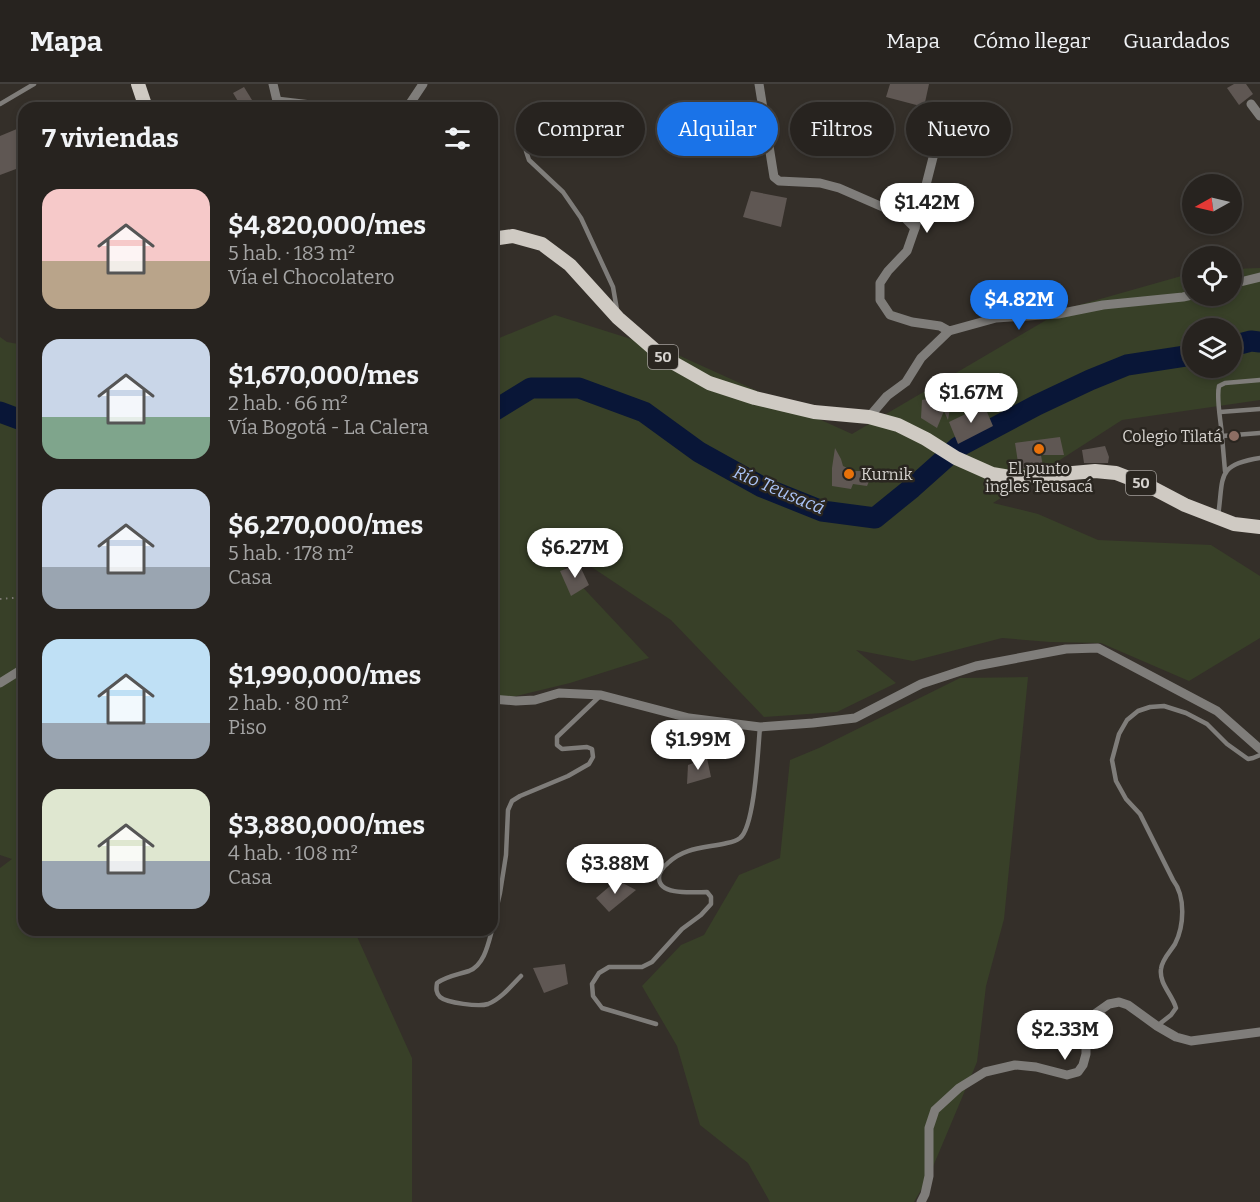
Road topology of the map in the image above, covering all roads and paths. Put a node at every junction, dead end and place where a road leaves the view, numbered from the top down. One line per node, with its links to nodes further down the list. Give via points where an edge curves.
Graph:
1 (34, 84): 9 (lane)
2 (138, 84): 6 (main road)
3 (273, 84): 7 (street)
4 (423, 84): 8 (street)
5 (759, 84): 14 (street, via 774,177 779,181 839,188 894,212)
6 (144, 102)
7 (276, 102)
8 (411, 102)
9 (0, 104)
10 (1251, 104): 11 (street)
11 (1260, 116)
12 (528, 156): 19 (lane, via 563,192 581,218 613,287)
13 (933, 156): 14 (street)
14 (915, 228): 20 (street, via 907,251 880,283 880,300 890,315)
15 (498, 238): 19 (main road, 50, via 513,236 542,244 570,265)
16 (1260, 277): 17 (street)
17 (1242, 282)
18 (1182, 297): 20 (street, via 996,318)
19 (618, 318): 24 (main road, 50, via 663,357 709,383 814,412)
20 (950, 331): 24 (street)
21 (1260, 380): 23 (lane, via 1225,382 1220,386)
22 (1260, 409): 23 (lane)
23 (1220, 412): 26 (lane)
24 (869, 417): 29 (main road, 50, via 898,425 992,474 1016,478 1095,471 1116,473)
25 (1260, 433): 26 (lane)
26 (1222, 436): 28 (lane)
27 (1260, 458): 28 (lane, via 1234,464)
28 (1225, 471): 29 (lane)
29 (1218, 518): 30 (main road, 50)
30 (1260, 527)
31 (18, 598): 32 (path)
32 (0, 599)
33 (18, 672): 34 (street)
34 (0, 683)
35 (601, 695): 36 (street, via 559,693 536,700); 37 (street, via 689,718); 40 (lane, via 557,737 557,745 562,749 592,749 589,764 512,801)
36 (498, 700)
37 (760, 727): 38 (street, via 855,718 921,684 976,666 1066,649 1098,648 1217,711); 43 (lane, via 756,778 745,833 738,840 695,848 674,857 658,876 665,890 707,892 711,904 652,962 642,967 609,967 592,984 593,996 602,1008)
38 (1260, 749)
39 (1260, 755): 44 (lane, via 1248,759 1207,724 1164,706 1138,711 1119,734 1112,760 1116,781 1140,814 1177,885 1183,918 1161,970 1163,984 1176,1008)
40 (498, 902)
41 (490, 936): 42 (lane, via 477,967 442,979 437,983 438,995 486,1005)
42 (521, 976)
43 (656, 1024)
44 (1157, 1026): 45 (street, via 1191,1041); 46 (street, via 1128,1005 1109,1005 1092,1016 1086,1028 1086,1054 1078,1072 1067,1075 1015,1065 985,1072 959,1088 935,1110 929,1128 929,1176)
45 (1260, 1032)
46 (921, 1202)

